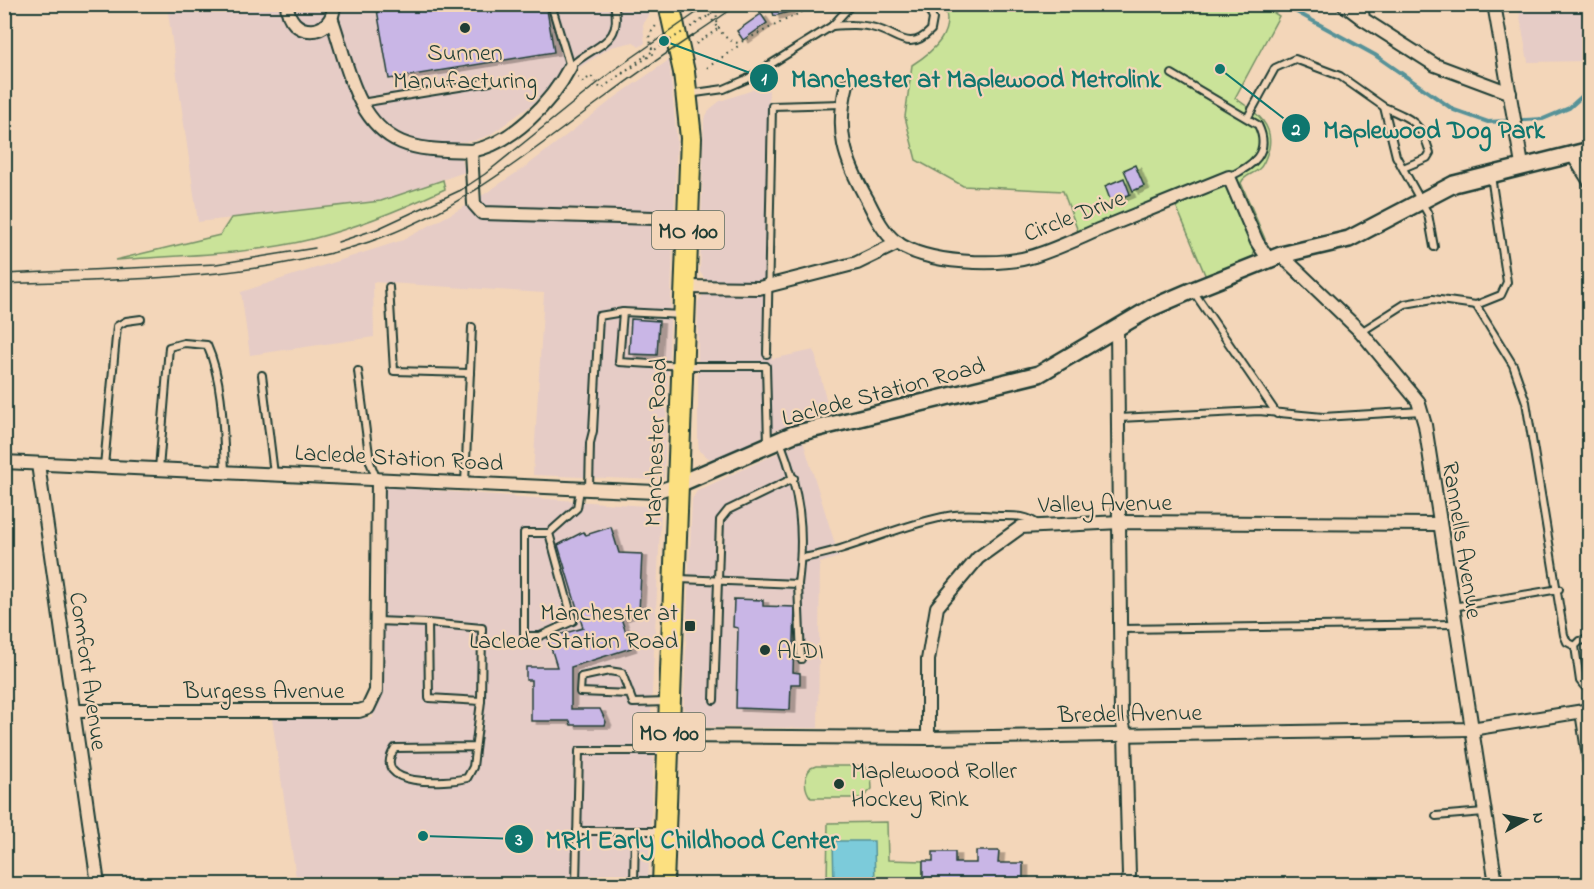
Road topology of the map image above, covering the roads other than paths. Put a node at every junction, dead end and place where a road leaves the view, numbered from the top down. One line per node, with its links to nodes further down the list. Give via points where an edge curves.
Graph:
1 (287, 4): 12 (street, via 290,19 300,29 321,30)
2 (334, 4): 12 (street)
3 (551, 4): 14 (lane)
4 (614, 4): 14 (lane, via 617,27 610,39 582,56)
5 (669, 4): 19 (main road, Manchester Road / MO 100)
6 (852, 4): 13 (lane)
7 (927, 4): 13 (lane, via 933,19 931,30 915,41 906,42 875,28)
8 (1343, 4): 11 (street)
9 (1361, 4): 11 (street)
10 (1494, 4): 18 (street)
11 (1363, 19): 18 (street, via 1435,65)
12 (332, 20): 20 (street)
13 (832, 26): 19 (lane, via 735,85)
14 (573, 70): 25 (street, via 553,96 524,122 494,145)
15 (1172, 74): 23 (lane)
16 (490, 82): 20 (lane)
17 (847, 84): 21 (street)
18 (1510, 93): 27 (street)
19 (687, 94): 33 (main road, Manchester Road / MO 100, via 691,138)
20 (361, 103): 25 (street, via 375,123 403,143)
21 (842, 104): 34 (street, via 845,157 877,218); 37 (lane, via 772,106)
22 (1384, 107): 23 (lane, via 1340,76 1295,59 1275,68); 28 (lane, via 1396,156); 28 (lane, via 1414,120 1425,135 1430,153)
23 (1248, 117): 30 (lane, via 1262,133 1261,153 1249,168)
24 (1590, 150): 26 (street, Laclede Station Road)
25 (471, 152): 33 (street, via 474,204 482,213)
26 (1572, 154): 27 (street, Laclede Station Road); 31 (street)
27 (1522, 165): 29 (street, Laclede Station Road)
28 (1403, 168): 32 (lane)
29 (1491, 174): 32 (street, Laclede Station Road, via 1454,184); 41 (lane, via 1507,282 1501,294)
30 (1229, 177): 34 (street, Circle Drive, via 1032,256 978,263 933,255); 36 (street, Rannells Avenue, via 1257,242)
31 (1590, 182)
32 (1422, 201): 35 (lane); 36 (street, Laclede Station Road, via 1349,239)
33 (688, 219): 39 (main road, Manchester Road / MO 100)
34 (898, 243): 37 (street, via 857,263)
35 (1434, 247)
36 (1275, 257): 40 (street, Laclede Station Road); 47 (street, Rannells Avenue)
37 (769, 286): 39 (street); 48 (lane)
38 (389, 287): 51 (lane, via 394,371)
39 (686, 287): 43 (main road, Manchester Road / MO 100)
40 (1192, 290): 46 (street, Laclede Station Road); 54 (lane)
41 (1476, 305): 47 (lane, via 1433,299 1405,304); 76 (lane, via 1521,383)
42 (623, 312): 43 (lane); 49 (lane, via 619,362); 67 (lane, via 599,316 593,431)
43 (685, 315): 49 (main road, Manchester Road / MO 100)
44 (141, 320): 59 (lane, via 117,326)
45 (472, 327): 51 (lane)
46 (1117, 328): 55 (street); 56 (street, Laclede Station Road, via 1039,374 794,434)
47 (1361, 332): 53 (street, Rannells Avenue, via 1418,401)
48 (767, 354)
49 (684, 366): 56 (lane, via 766,366); 66 (main road, Manchester Road / MO 100)
50 (358, 370): 64 (lane, via 370,462)
51 (470, 373): 65 (lane)
52 (262, 375): 62 (lane)
53 (1421, 411): 54 (lane, via 1323,417); 69 (street, Rannells Avenue)
54 (1277, 414): 55 (lane, via 1259,411)
55 (1119, 418): 68 (street)
56 (774, 443): 63 (lane); 66 (street, Laclede Station Road)
57 (4, 462): 58 (street, Laclede Station Road)
58 (38, 464): 59 (street, Laclede Station Road); 90 (street, Comfort Avenue)
59 (104, 466): 60 (street, Laclede Station Road)
60 (159, 469): 61 (street, Laclede Station Road); 61 (lane, via 169,347 184,343 207,345 211,355 222,413)
61 (225, 472): 62 (street, Laclede Station Road)
62 (274, 474): 64 (street, Laclede Station Road)
63 (794, 478): 72 (lane, via 800,500); 74 (lane, via 722,515)
64 (378, 480): 65 (street, Laclede Station Road); 78 (street, Burgess Avenue)
65 (465, 483): 67 (street, Laclede Station Road)
66 (679, 484): 67 (street, Laclede Station Road, via 655,492); 73 (main road, Manchester Road / MO 100)
67 (585, 488): 71 (lane, via 577,508)
68 (1120, 522): 69 (street, Valley Avenue); 70 (street, Valley Avenue); 81 (street)
69 (1439, 524): 77 (street, Rannells Avenue)
70 (1038, 526): 72 (lane, via 1029,518 1016,516 948,516 834,552); 94 (street, Valley Avenue, via 1021,527 978,558 937,607 928,660)
71 (549, 533): 71 (lane, via 573,621 540,636 525,636 524,533)
72 (802, 558): 75 (lane)
73 (675, 579): 74 (lane); 89 (main road, Manchester Road / MO 100)
74 (717, 580): 75 (lane); 87 (lane)
75 (798, 584): 84 (lane)
76 (1559, 589): 77 (lane); 83 (lane, via 1564,635)
77 (1452, 607): 80 (street, Rannells Avenue)
78 (376, 621): 79 (lane); 90 (street, Burgess Avenue, via 376,691 368,708 359,711)
79 (428, 623): 88 (lane, via 429,698); 88 (lane, via 482,628)
80 (1455, 624): 81 (lane); 92 (street, Rannells Avenue)
81 (1121, 629): 93 (street, via 1121,716)
82 (1590, 639): 83 (lane)
83 (1575, 646): 85 (lane, via 1580,681 1584,686)
84 (801, 660)
85 (1590, 685)
86 (630, 694): 86 (lane, via 622,673 609,671 580,677 580,692); 89 (lane, via 633,703)
87 (714, 700)
88 (481, 701): 96 (lane)
89 (670, 702): 95 (main road, Manchester Road / MO 100)
90 (74, 711): 103 (street, Comfort Avenue)
91 (1584, 711): 92 (street, Bredell Avenue); 97 (lane)
92 (1472, 729): 93 (street, Bredell Avenue); 98 (street, Rannells Avenue)
93 (1125, 734): 94 (street, Bredell Avenue); 107 (street)
94 (928, 738): 95 (street, Bredell Avenue)
95 (669, 744): 100 (lane, via 579,751); 102 (main road, Manchester Road / MO 100)
96 (474, 747): 96 (lane, via 401,746 391,754 391,767 402,778 453,782 467,778 473,767)
97 (1590, 783)
98 (1485, 812): 99 (lane); 108 (street, Rannells Avenue)
99 (1436, 816)
100 (577, 831): 101 (lane); 104 (lane)
101 (635, 831): 102 (lane); 105 (lane)
102 (665, 831): 106 (main road, Manchester Road / MO 100)
103 (99, 885)
104 (576, 885)
105 (634, 885)
106 (663, 885)
107 (1127, 885)
108 (1497, 885)

